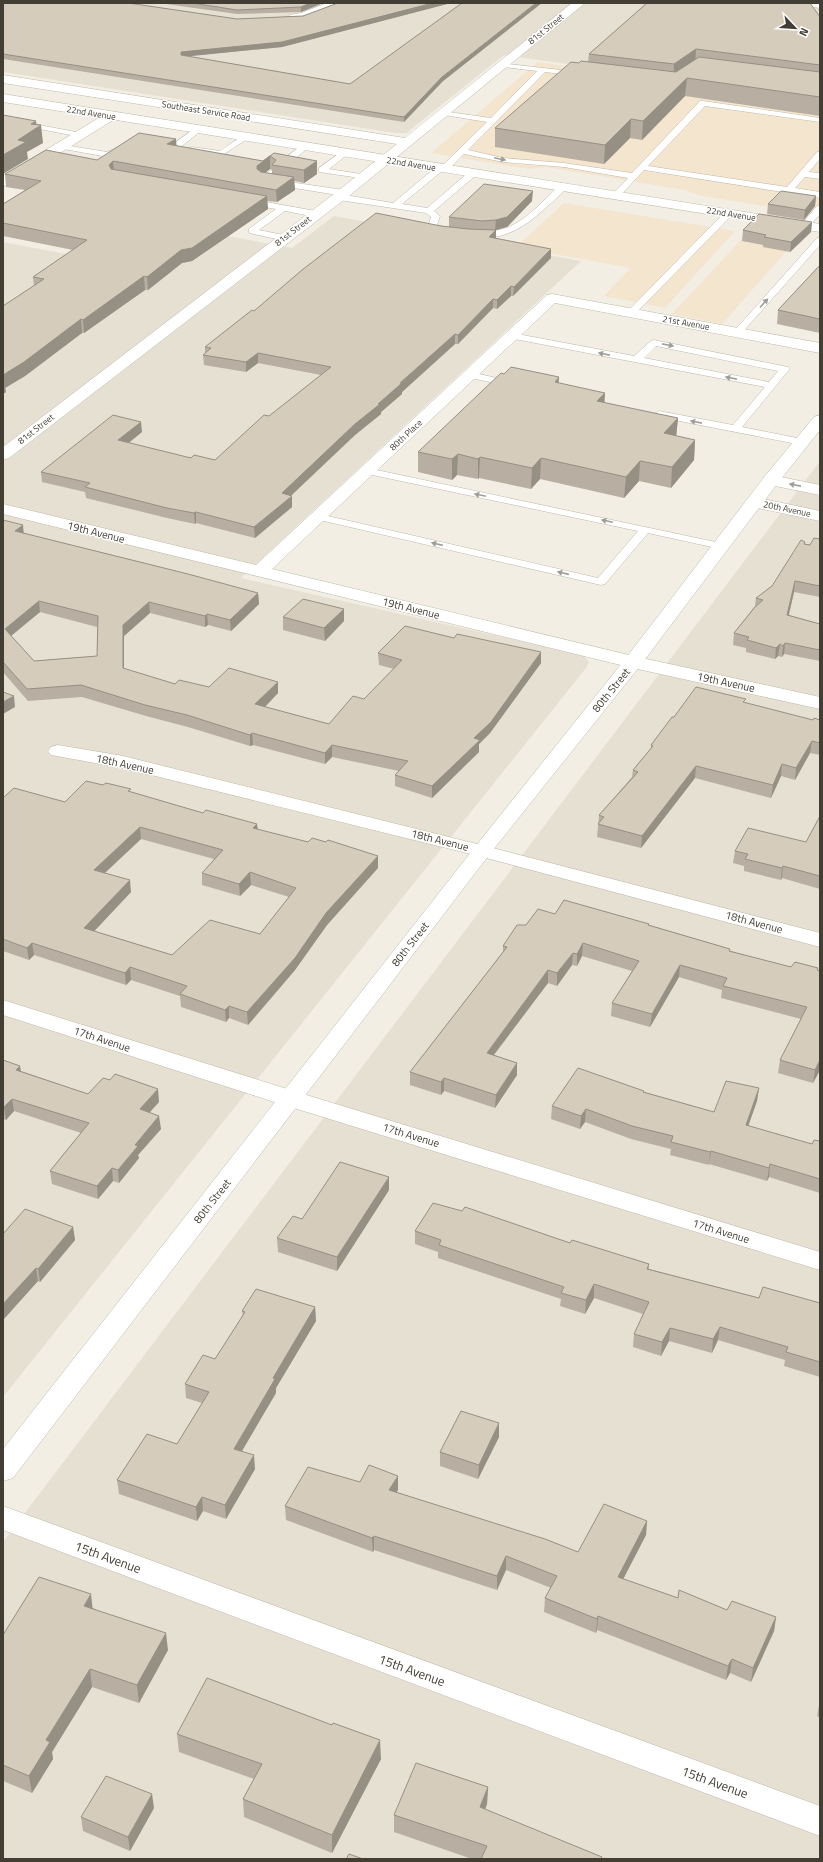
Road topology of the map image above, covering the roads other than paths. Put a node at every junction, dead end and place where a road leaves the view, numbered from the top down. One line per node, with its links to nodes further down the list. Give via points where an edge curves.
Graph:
1 (336, 3): 5 (street, via 303,16)
2 (579, 3): 6 (street, 81st Street)
3 (805, 3): 4 (street)
4 (820, 5)
5 (281, 17)
6 (503, 65): 7 (lane); 11 (street, 81st Street)
7 (543, 70): 8 (lane); 15 (lane)
8 (590, 76)
9 (3, 79): 19 (street, Southeast Service Road)
10 (3, 98): 12 (street, 22nd Avenue)
11 (444, 113): 15 (lane); 19 (street, 81st Street)
12 (111, 116): 16 (street, 22nd Avenue); 17 (street)
13 (3, 120): 17 (lane)
14 (820, 120): 28 (lane, via 703,103)
15 (492, 121): 23 (lane)
16 (198, 130): 18 (street, 22nd Avenue); 18 (lane, via 172,146 221,154)
17 (81, 135): 21 (street)
18 (244, 138): 22 (street, 22nd Avenue)
19 (408, 142): 26 (street, 81st Street)
20 (129, 144): 21 (lane, via 108,155)
21 (61, 146): 39 (street)
22 (305, 148): 24 (street, 22nd Avenue); 27 (lane, via 281,165)
23 (462, 151): 29 (lane); 35 (lane, one-way to 35, via 503,160 564,165)
24 (344, 154): 26 (street, 22nd Avenue); 31 (lane, via 319,171)
25 (820, 154): 33 (lane)
26 (385, 160): 29 (street, 22nd Avenue); 37 (street, 81st Street)
27 (294, 166)
28 (642, 167): 35 (lane); 44 (lane, via 695,175 708,186 782,198)
29 (441, 169): 32 (street, 22nd Avenue); 49 (lane)
30 (271, 173): 40 (lane, via 262,180)
31 (338, 173): 37 (lane); 43 (lane)
32 (472, 174): 42 (street, 22nd Avenue); 52 (lane)
33 (803, 174): 36 (lane); 44 (lane)
34 (289, 176): 40 (lane)
35 (634, 176): 47 (lane)
36 (820, 176)
37 (364, 177): 45 (street, 81st Street)
38 (311, 179): 41 (lane)
39 (3, 182)
40 (280, 183): 41 (lane)
41 (302, 186): 43 (lane)
42 (562, 188): 47 (street, 22nd Avenue); 52 (lane, via 518,227 491,235 478,236 438,229 432,226 436,216)
43 (317, 189): 45 (lane)
44 (789, 190): 46 (lane)
45 (342, 195): 49 (lane); 53 (street, 81st Street)
46 (820, 195)
47 (615, 196): 54 (street, 22nd Avenue)
48 (242, 201): 50 (lane)
49 (395, 206): 52 (lane)
50 (283, 208): 53 (lane); 57 (lane, via 252,231)
51 (820, 208): 55 (lane)
52 (429, 211)
53 (316, 214): 57 (street, 81st Street)
54 (728, 214): 55 (street, 22nd Avenue); 60 (lane)
55 (805, 226): 56 (street, 22nd Avenue)
56 (820, 228)
57 (285, 238): 72 (street, 81st Street)
58 (820, 240): 61 (lane, one-way to 58)
59 (552, 298): 60 (street, 21st Avenue); 62 (street, 80th Place)
60 (631, 313): 61 (street, 21st Avenue)
61 (738, 332): 63 (street, 21st Avenue)
62 (512, 336): 64 (lane, one-way to 62); 65 (street, 80th Place)
63 (820, 348)
64 (636, 360): 66 (lane, one-way to 64); 66 (lane, one-way to 66, via 654,343 785,369)
65 (470, 375): 67 (lane); 73 (street, 80th Place)
66 (770, 385): 70 (lane)
67 (524, 386)
68 (646, 412): 70 (lane, one-way to 68)
69 (820, 420): 71 (street, 80th Street)
70 (735, 429): 71 (lane)
71 (802, 442): 74 (street, 80th Street)
72 (3, 455)
73 (367, 471): 79 (street, 80th Place); 80 (lane, one-way to 73)
74 (771, 480): 75 (street, one-way to 74); 76 (street, 80th Street)
75 (820, 490)
76 (754, 502): 78 (street, 20th Avenue); 81 (street, 80th Street)
77 (3, 509): 82 (street, 19th Avenue)
78 (820, 516)
79 (319, 517): 80 (lane, one-way to 79, via 602,582); 82 (street, 80th Place)
80 (645, 529): 81 (lane)
81 (721, 546): 83 (street, 80th Street)
82 (260, 571): 83 (street, 19th Avenue)
83 (633, 662): 84 (street, 19th Avenue); 86 (street, 80th Street)
84 (820, 703)
85 (58, 751): 86 (street, 18th Avenue, via 122,762)
86 (482, 851): 87 (street, 18th Avenue); 89 (street, 80th Street)
87 (820, 940)
88 (3, 1007): 89 (street, 17th Avenue)
89 (292, 1099): 90 (street, 17th Avenue); 91 (street, 80th Street)
90 (820, 1261)
91 (3, 1470)
92 (3, 1518): 93 (street, 15th Avenue)
93 (820, 1821)

